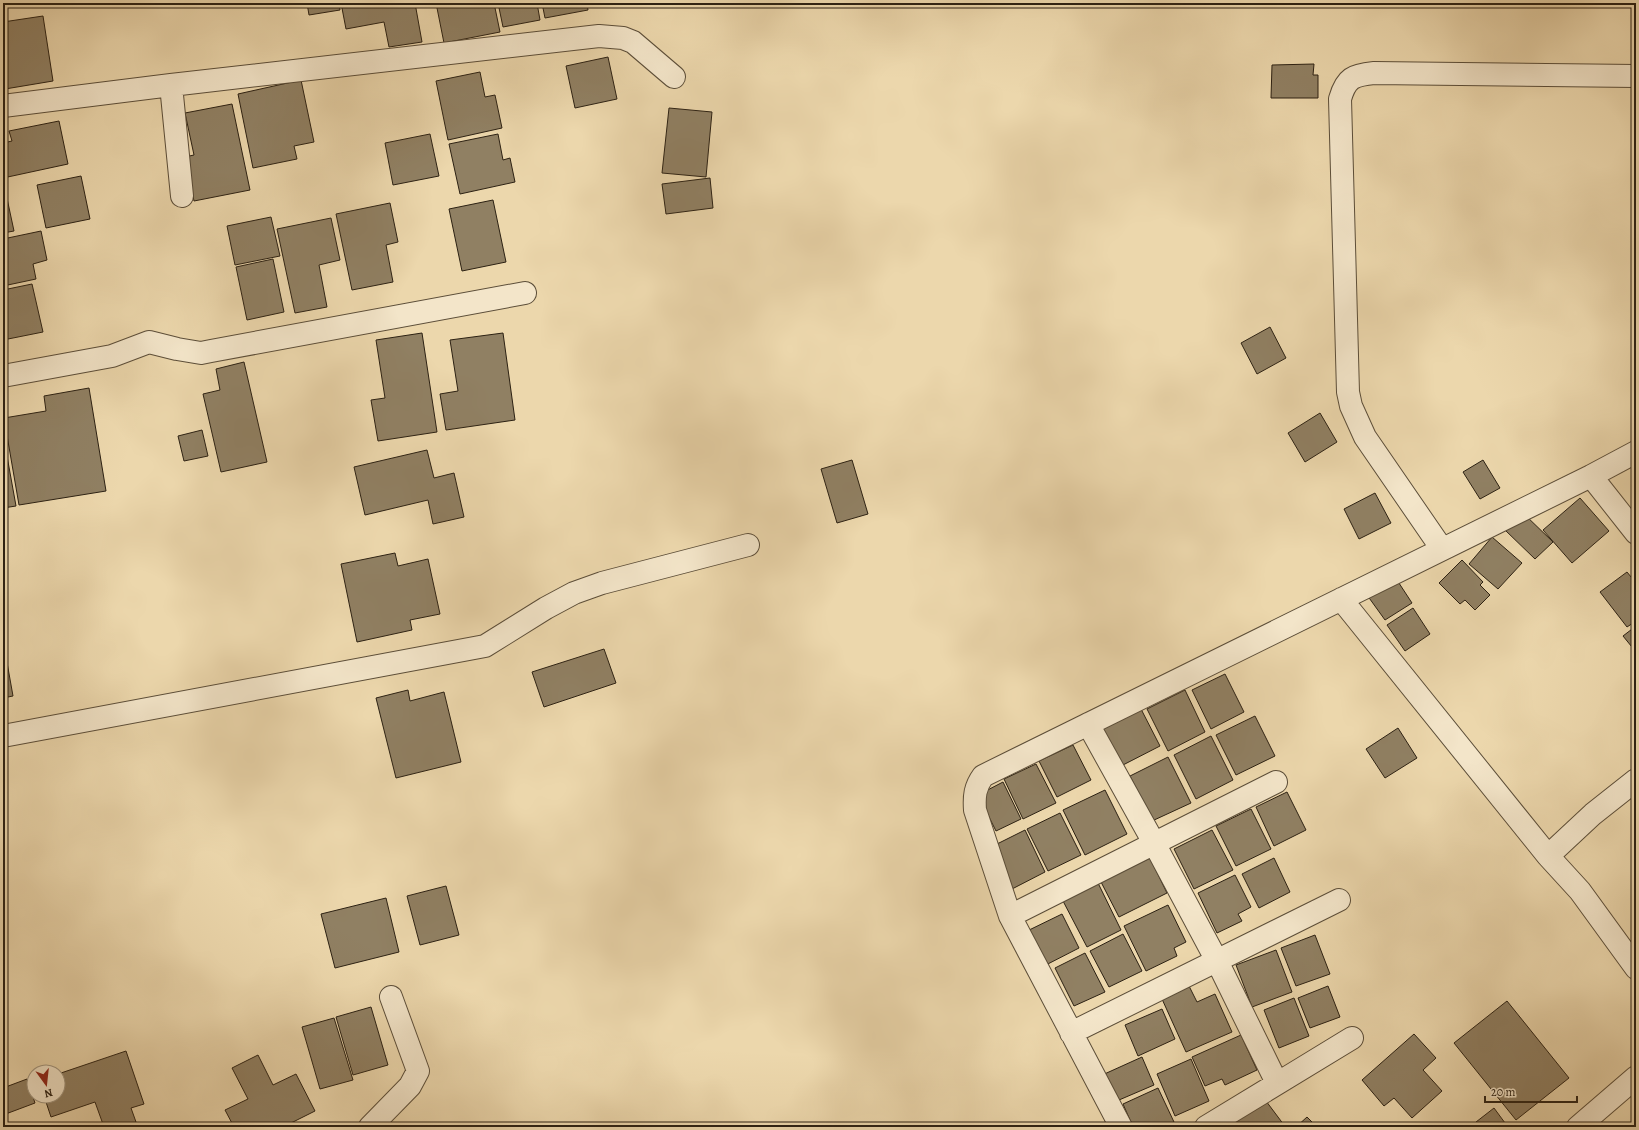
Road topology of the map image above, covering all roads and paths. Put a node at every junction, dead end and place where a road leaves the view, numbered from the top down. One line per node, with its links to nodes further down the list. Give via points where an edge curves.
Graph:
1 (1636, 76): 12 (street, via 1374,73 1353,77 1344,86 1340,99 1348,392 1351,406 1365,437)
2 (674, 77): 3 (street, via 633,42 605,36)
3 (171, 85): 4 (street); 5 (street)
4 (3, 106)
5 (182, 196)
6 (525, 293): 7 (street, via 201,353 148,342 112,356)
7 (3, 376)
8 (1636, 452): 9 (street)
9 (1591, 476): 10 (street); 12 (street)
10 (1636, 532)
11 (748, 545): 15 (street, via 602,583 574,593 485,646)
12 (1442, 549): 13 (street)
13 (1341, 599): 14 (street); 19 (street)
14 (1088, 724): 18 (street); 21 (street, via 983,776 975,790 975,810)
15 (3, 736)
16 (1636, 780): 19 (street, via 1593,814)
17 (1276, 782): 18 (street)
18 (1154, 843): 21 (street); 22 (street)
19 (1548, 856): 23 (street, via 1580,892)
20 (1339, 900): 22 (street)
21 (1010, 916): 25 (street)
22 (1217, 961): 25 (street); 28 (street)
23 (1636, 968)
24 (391, 996): 29 (street, via 418,1071 410,1086)
25 (1071, 1034): 30 (street)
26 (1352, 1038): 28 (street)
27 (1636, 1077): 32 (street)
28 (1277, 1083): 31 (street)
29 (370, 1127)
30 (1120, 1127)
31 (1206, 1127)
32 (1578, 1127)

